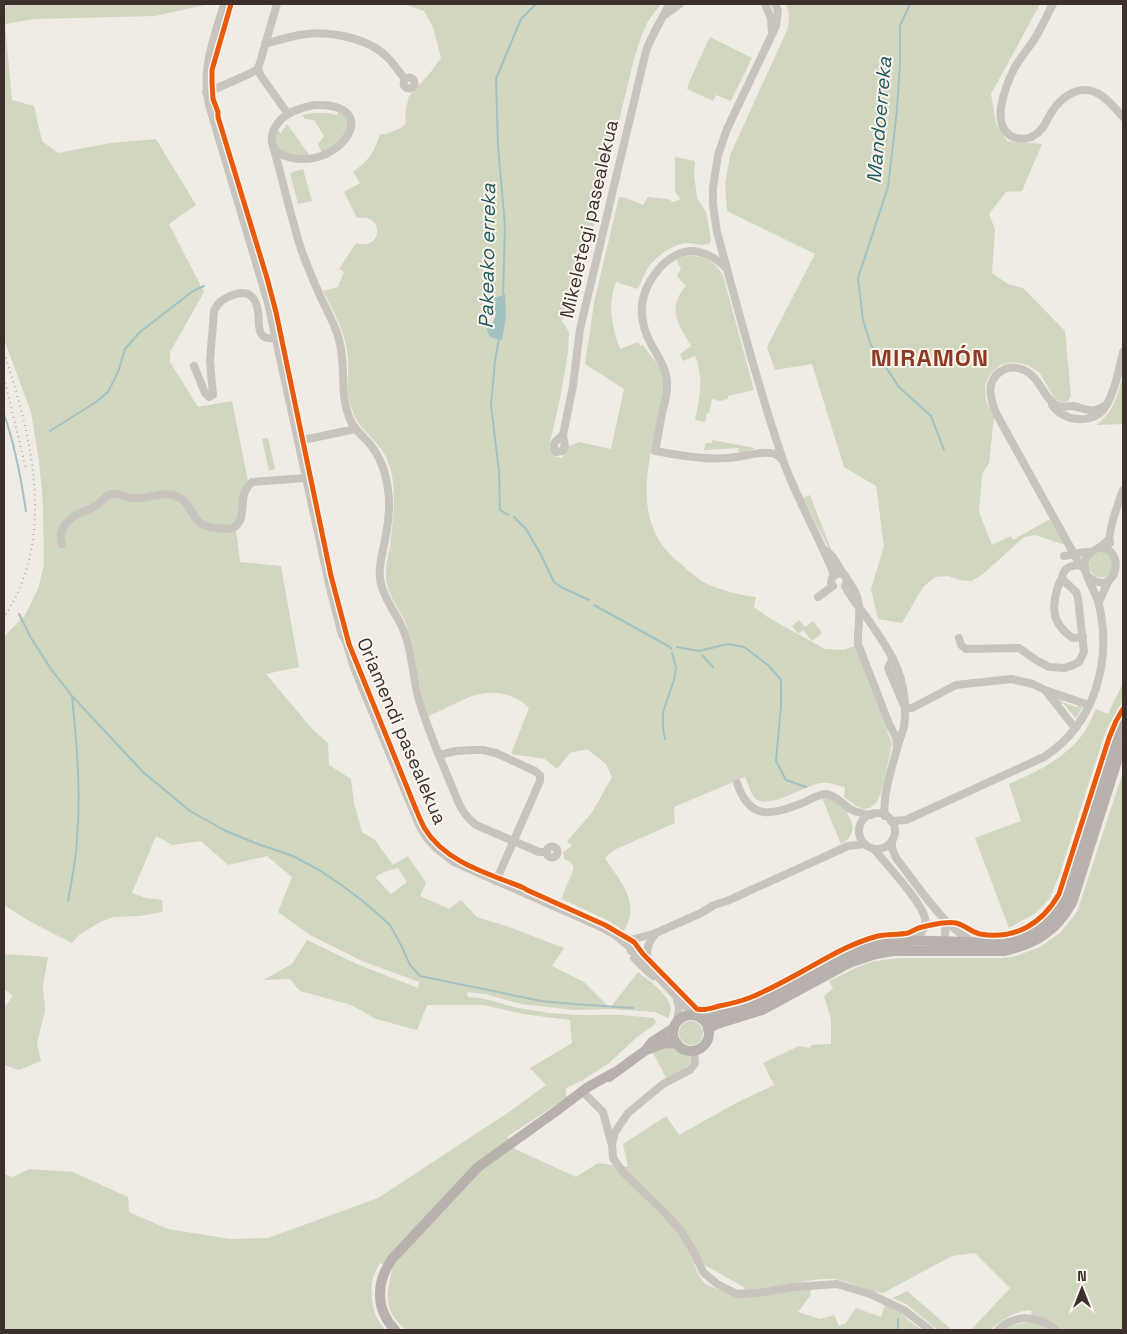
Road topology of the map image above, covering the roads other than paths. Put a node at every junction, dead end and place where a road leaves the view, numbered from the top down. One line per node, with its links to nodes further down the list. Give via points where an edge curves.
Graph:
1 (224, 4): 13 (street, Oriamendi pasealekua, via 208,59)
2 (276, 4): 10 (street)
3 (669, 4): 8 (street, Mikeletegi pasealekua)
4 (680, 4): 8 (street, Mikeletegi pasealekua)
5 (765, 4): 9 (street, via 771,18)
6 (776, 4): 9 (street, via 778,15)
7 (1053, 4): 15 (street, via 1008,82 1001,108 1006,132 1017,138 1031,138 1039,132 1062,99 1081,90 1101,95)
8 (664, 15): 30 (street, Mikeletegi pasealekua, via 646,51 580,329 573,386)
9 (772, 37): 17 (street, via 718,154 713,188)
10 (265, 44): 11 (street); 12 (street, via 301,35 344,36 366,43 386,56)
11 (258, 69): 13 (street); 14 (street)
12 (404, 80)
13 (206, 93): 20 (street, Oriamendi pasealekua, via 264,287)
14 (288, 114): 16 (street, via 273,131); 16 (street, via 314,105 329,106 350,116 352,127 338,146 312,158 287,157)
15 (1123, 117)
16 (273, 146): 29 (street, via 302,251 338,337 345,404)
17 (717, 232): 18 (street, via 716,248); 19 (street)
18 (704, 253): 19 (street); 32 (street, via 684,252 671,258 662,265 645,290 642,304 644,328 665,370 668,388 655,450 714,459 770,452)
19 (728, 271): 32 (street)
20 (275, 338): 22 (street, via 268,339 260,332 258,310 249,294 243,291 236,293 217,304 214,311 210,361 213,395 209,397 205,392); 31 (street, Oriamendi pasealekua)
21 (1123, 352): 24 (street)
22 (194, 366)
23 (1049, 398): 25 (street, via 1059,406); 27 (street, via 1053,407); 40 (street, via 1034,376 1022,369 1002,370 991,384 991,398 997,415)
24 (1106, 406): 26 (street, via 1097,410); 28 (street, via 1092,418)
25 (1076, 407): 26 (street); 27 (street)
26 (1085, 409): 28 (street)
27 (1062, 414): 28 (street)
28 (1083, 419)
29 (355, 428): 31 (street); 61 (street, via 377,454 386,476 388,514 380,579 406,637 418,698)
30 (562, 435)
31 (298, 442): 33 (street, Oriamendi pasealekua)
32 (784, 462): 37 (street)
33 (306, 478): 36 (street, via 252,482 244,493 241,520 229,529 204,527 185,502 175,495 132,498 112,494 68,522 61,532); 51 (street, Oriamendi pasealekua)
34 (1123, 490): 35 (street)
35 (1109, 539): 38 (street); 41 (street)
36 (62, 544)
37 (822, 546): 47 (street, via 833,557); 47 (street, via 834,575 831,580)
38 (1099, 548): 39 (street); 41 (street, via 1107,548)
39 (1090, 552): 40 (street); 43 (street, via 1085,561)
40 (1075, 554): 42 (street); 43 (street)
41 (1118, 555): 44 (street)
42 (1064, 556)
43 (1085, 571): 45 (street, via 1069,566); 46 (street, via 1098,582); 49 (street)
44 (1121, 572): 46 (street)
45 (1062, 579): 52 (street, via 1076,592); 52 (street, via 1054,600 1056,617 1067,634 1073,638)
46 (1108, 582): 49 (street)
47 (842, 583): 48 (street); 50 (street); 50 (street, via 856,593)
48 (818, 597)
49 (1099, 602): 55 (street, via 1103,628 1102,662)
50 (859, 608): 56 (street, via 893,658 902,682); 60 (street, via 858,644 896,737)
51 (342, 634): 75 (street, Oriamendi pasealekua, via 346,659 414,827 437,856); 76 (street, Oriamendi pasealekua, via 423,832 454,862)
52 (1083, 637): 53 (street, via 1084,652 1079,662 1065,668 1044,664 1019,648 966,649 960,645)
53 (959, 638)
54 (1045, 690): 55 (street); 56 (street, via 1011,679 956,685 912,708); 58 (street)
55 (1089, 705): 58 (street)
56 (905, 708): 60 (street, via 904,726)
57 (1123, 722): 83 (main road, via 1113,744 1068,890 1056,913 1026,937 1006,942)
58 (1075, 728): 67 (street, via 1064,742 1044,757)
59 (1123, 742): 84 (main road, via 1072,903 1048,932 1021,947 1004,951)
60 (897, 748): 63 (street)
61 (440, 756): 70 (street, via 460,807 470,821); 70 (street, via 456,751 483,750 496,753 540,776)
62 (736, 783): 64 (street, via 746,803 759,812 795,806 823,794 833,796)
63 (885, 800): 65 (street); 66 (street)
64 (852, 810): 65 (street); 68 (street)
65 (873, 814): 66 (street); 68 (street, via 862,821)
66 (888, 818): 67 (street); 69 (street, via 895,830)
67 (906, 820): 69 (street)
68 (860, 829): 71 (street); 72 (street)
69 (893, 838): 73 (street, via 884,848); 78 (street, via 896,858)
70 (513, 840): 74 (street); 76 (street)
71 (865, 844): 72 (street); 73 (street)
72 (848, 846): 79 (street)
73 (874, 849): 84 (street, via 924,915 924,929)
74 (546, 852)
75 (468, 874): 76 (street); 77 (street, Oriamendi pasealekua)
76 (496, 881): 77 (street); 80 (street, Oriamendi pasealekua)
77 (508, 891): 86 (street, Oriamendi pasealekua, via 594,928)
78 (944, 920): 82 (street, via 945,938); 83 (street)
79 (656, 933): 81 (street); 87 (street, via 648,946)
80 (615, 935): 81 (street); 85 (street, Oriamendi pasealekua)
81 (639, 937): 85 (street, via 631,940)
82 (942, 942): 83 (main road); 84 (main road)
83 (973, 942)
84 (909, 946): 90 (main road, via 883,944 867,948 841,958 754,1005 718,1015); 92 (main road, via 849,963 762,1010)
85 (630, 948): 86 (street); 87 (street, Oriamendi pasealekua)
86 (636, 960): 88 (street, Oriamendi pasealekua)
87 (649, 966): 88 (street, Oriamendi pasealekua)
88 (658, 977): 89 (street, Oriamendi pasealekua)
89 (677, 999): 90 (street, Oriamendi pasealekua); 91 (street, via 679,1008)
90 (697, 1016): 91 (main road, via 685,1016); 92 (main road)
91 (675, 1025): 93 (main road, via 673,1034); 94 (main road)
92 (708, 1028): 95 (main road, via 708,1039)
93 (677, 1044): 94 (main road, via 665,1043); 95 (main road, via 686,1050)
94 (646, 1050): 96 (main road)
95 (694, 1050): 99 (street, via 695,1063 690,1070 663,1084 628,1113 615,1132)
96 (613, 1073): 97 (main road); 98 (main road)
97 (585, 1094): 98 (main road); 99 (street, via 603,1112)
98 (555, 1112): 100 (main road, via 478,1166 392,1258 383,1275 380,1300 385,1317)
99 (612, 1144): 101 (street, via 613,1158 623,1172 682,1232 703,1272 717,1284 737,1294 837,1284 870,1294 904,1310)
100 (395, 1330)
101 (930, 1330)
102 (998, 1330): 103 (street, via 1007,1322 1026,1317 1048,1323)
103 (1057, 1330)

